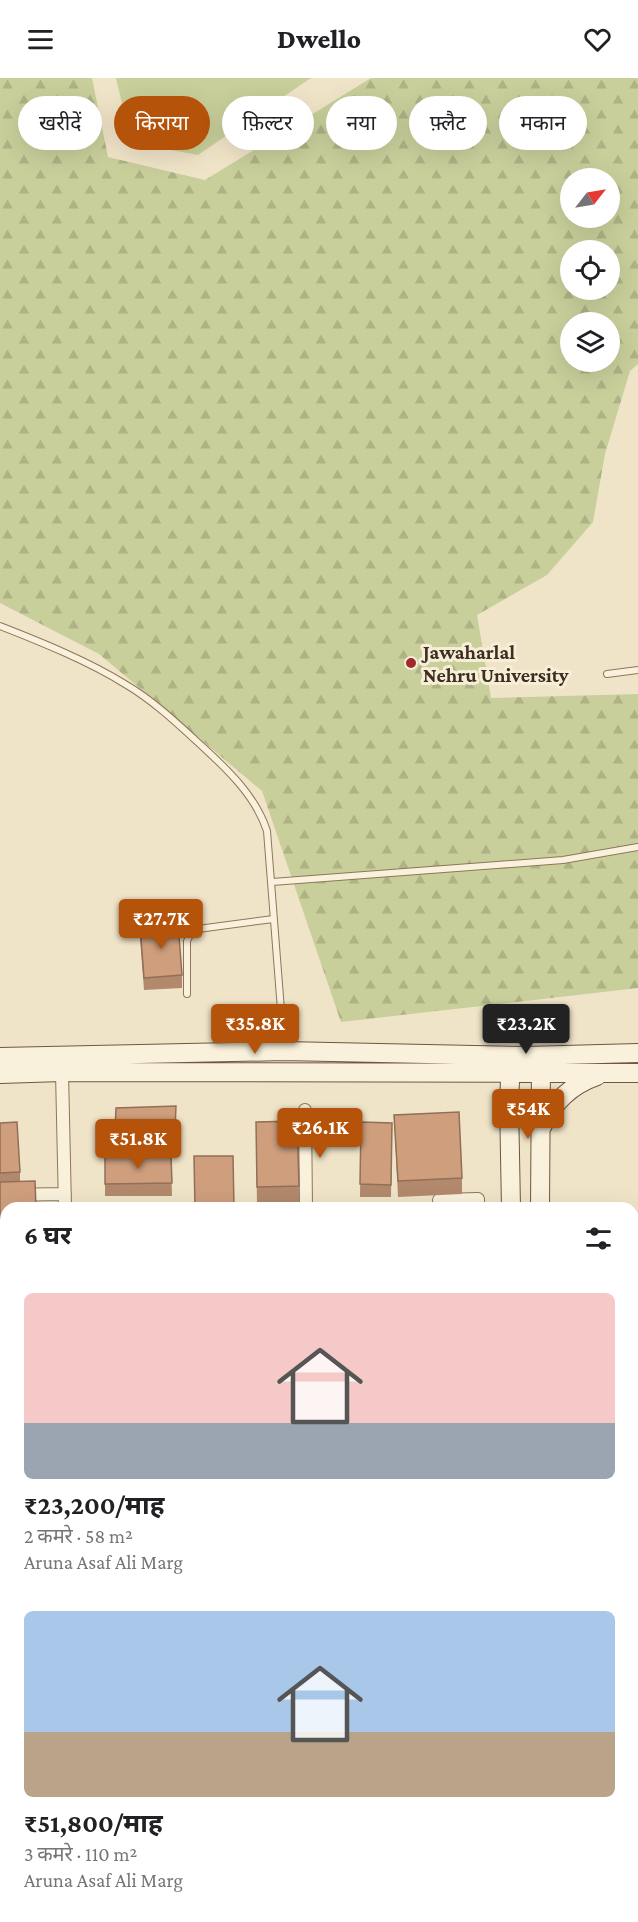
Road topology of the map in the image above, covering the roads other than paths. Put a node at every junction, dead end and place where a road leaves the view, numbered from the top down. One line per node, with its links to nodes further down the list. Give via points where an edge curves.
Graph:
1 (0, 626): 5 (lane, via 124,682 223,765 263,818)
2 (638, 670): 3 (lane)
3 (607, 674)
4 (638, 847): 5 (lane, via 563,860)
5 (272, 882): 6 (lane)
6 (273, 920): 7 (lane, via 192,931 187,941); 8 (lane)
7 (187, 994)
8 (284, 1051): 10 (main road); 11 (main road); 14 (street)
9 (638, 1053): 12 (main road)
10 (0, 1057)
11 (511, 1064): 12 (main road); 14 (main road); 26 (main road)
12 (541, 1064): 17 (main road); 19 (main road)
13 (62, 1072): 14 (main road); 16 (main road); 20 (street)
14 (285, 1073)
15 (638, 1073): 17 (main road)
16 (0, 1074)
17 (605, 1074): 19 (main road, via 566,1093)
18 (305, 1110): 24 (street)
19 (541, 1128): 27 (main road)
20 (64, 1194): 21 (street); 23 (street)
21 (0, 1195)
22 (439, 1200): 25 (street)
23 (65, 1202)
24 (306, 1202)
25 (478, 1202)
26 (511, 1202)
27 (540, 1202)

